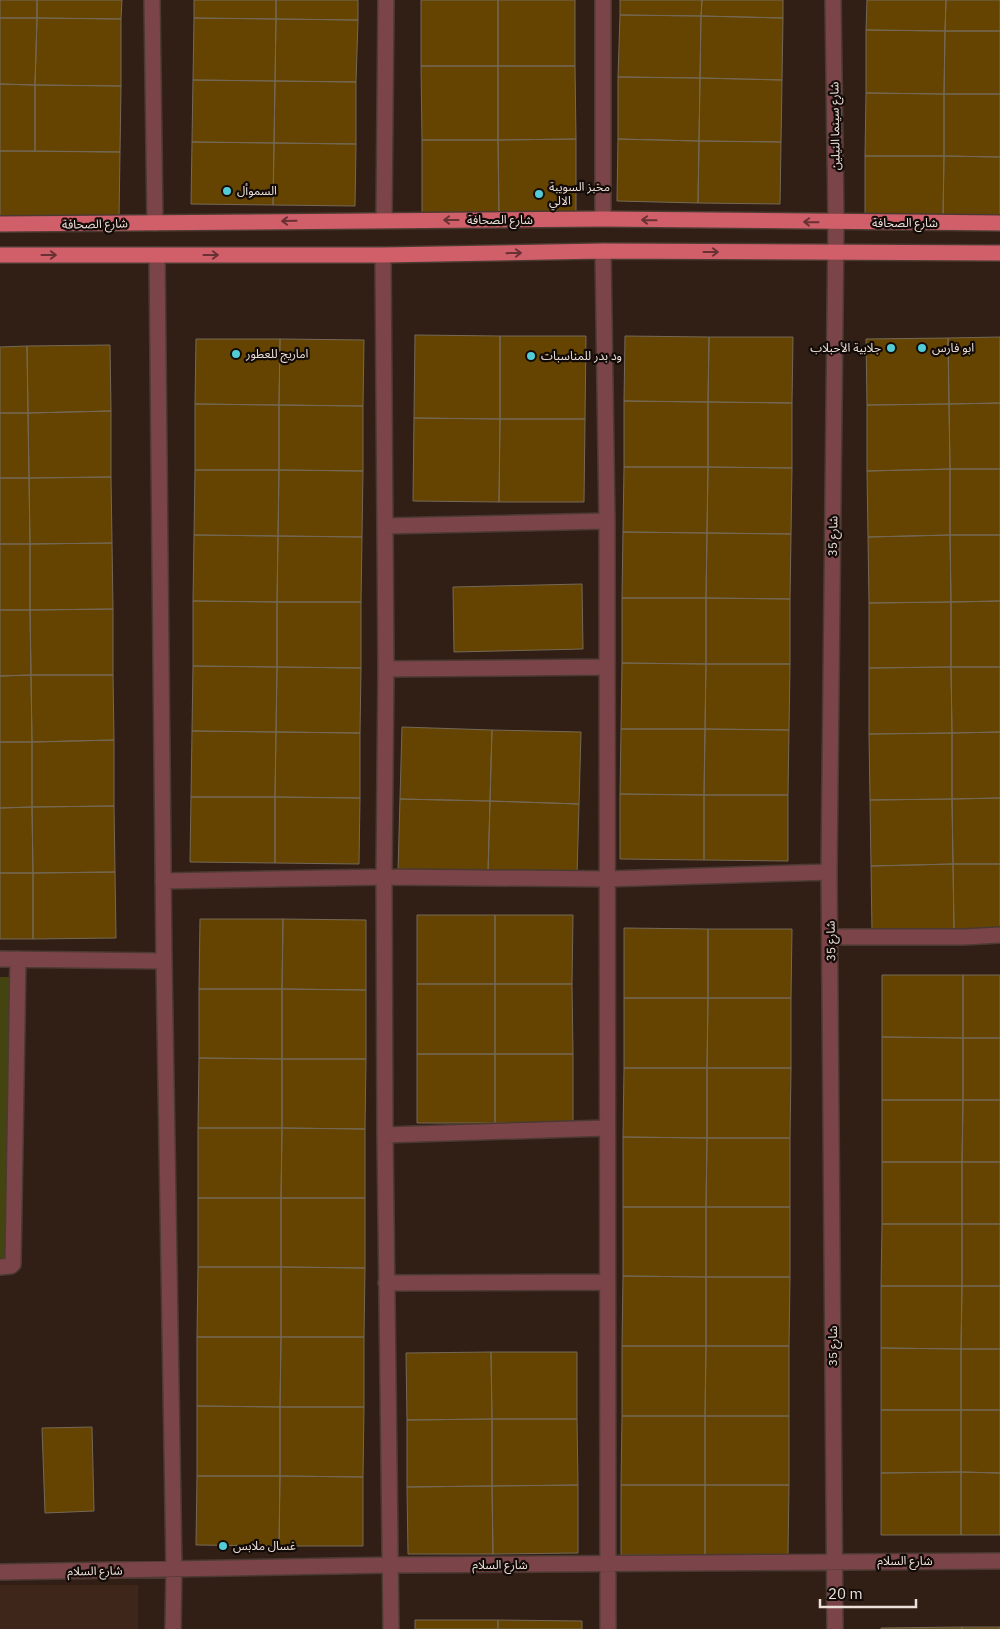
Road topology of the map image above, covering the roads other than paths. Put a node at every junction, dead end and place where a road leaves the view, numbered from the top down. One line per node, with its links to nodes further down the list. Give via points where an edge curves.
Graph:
1 (152, 0): 8 (street)
2 (386, 0): 6 (street)
3 (603, 0): 5 (street)
4 (833, 0): 7 (street, شارع سينما النيلين)
5 (603, 219): 6 (main road, شارع الصحافة, one-way to 6); 7 (main road, شارع الصحافة, one-way to 5)
6 (384, 220): 8 (main road, شارع الصحافة, one-way to 8)
7 (836, 222): 9 (main road, شارع الصحافة); 12 (street, شارع سينما النيلين)
8 (156, 223): 10 (main road, شارع الصحافة)
9 (1000, 223)
10 (0, 224)
11 (603, 251): 12 (main road, one-way to 12); 16 (main road, one-way to 11); 17 (street)
12 (836, 253): 13 (main road); 21 (street, شارع 35)
13 (1000, 253)
14 (0, 255): 15 (main road, one-way to 15)
15 (157, 255): 16 (main road, one-way to 16); 24 (street)
16 (384, 255): 18 (street)
17 (607, 521): 18 (street); 19 (street)
18 (385, 526): 20 (street)
19 (607, 667): 20 (street); 23 (street)
20 (386, 669): 22 (street)
21 (829, 872): 23 (street); 26 (street, شارع 35)
22 (384, 877): 23 (street); 24 (street); 31 (street)
23 (607, 879): 30 (street)
24 (164, 881): 29 (street)
25 (1000, 935): 26 (street)
26 (831, 937): 36 (street, شارع 35)
27 (18, 958): 28 (street); 29 (street); 32 (street, via 13,1264)
28 (0, 959)
29 (164, 961): 39 (street)
30 (607, 1128): 31 (street); 33 (street)
31 (386, 1136): 34 (street)
32 (0, 1267)
33 (606, 1282): 34 (street); 37 (street)
34 (386, 1283): 38 (street)
35 (1000, 1561): 36 (street, شارع السلام)
36 (834, 1562): 37 (street, شارع السلام); 44 (street, شارع 35)
37 (607, 1564): 38 (street, شارع السلام); 43 (street)
38 (391, 1565): 39 (street, شارع السلام); 42 (street)
39 (174, 1570): 40 (street, شارع السلام); 41 (street)
40 (0, 1572)
41 (173, 1629)
42 (391, 1629)
43 (608, 1629)
44 (835, 1629)

